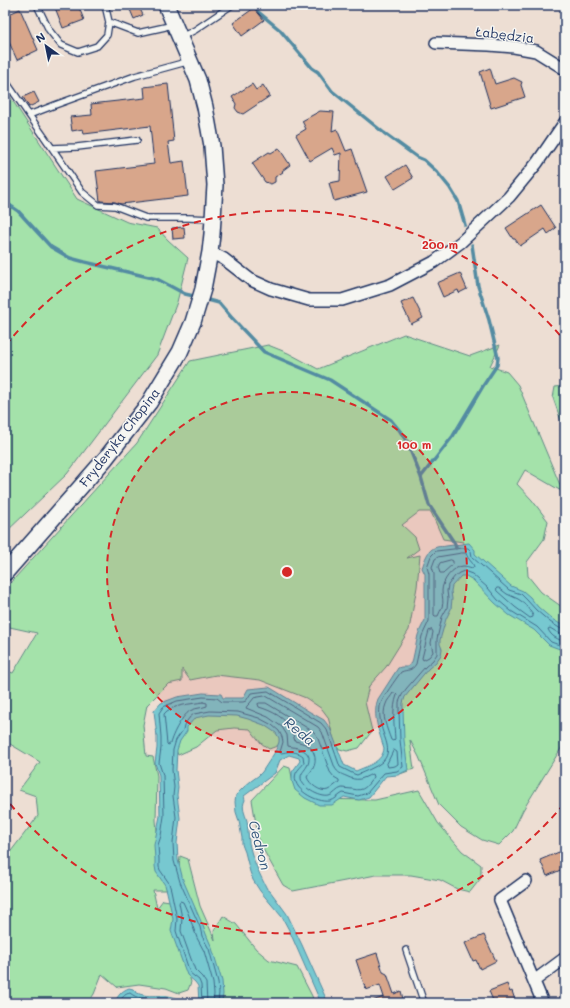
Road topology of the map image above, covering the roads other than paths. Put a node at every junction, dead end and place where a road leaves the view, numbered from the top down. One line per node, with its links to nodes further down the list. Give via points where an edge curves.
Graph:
1 (37, 5): 5 (lane, via 49,30 61,45 78,52 97,46 107,35)
2 (105, 5): 5 (lane)
3 (166, 5): 6 (street, Fryderyka Chopina)
4 (232, 5): 6 (lane, via 195,30)
5 (109, 22): 6 (lane, via 138,33 165,27)
6 (177, 30): 8 (street, Fryderyka Chopina)
7 (436, 43): 9 (street, Łabędzia, via 514,47 536,51)
8 (190, 61): 11 (lane, via 135,76); 15 (street, Fryderyka Chopina, via 205,107 212,146)
9 (565, 69)
10 (5, 80): 11 (lane)
11 (29, 115): 14 (lane)
12 (565, 122): 16 (street, via 537,163 509,197 461,242 434,262 390,285 342,300 309,300 251,280 224,259)
13 (137, 140): 14 (lane)
14 (52, 148): 15 (lane, via 82,192 98,205 115,206 146,218)
15 (214, 219): 16 (street, Fryderyka Chopina)
16 (210, 252): 17 (street, Fryderyka Chopina, via 193,322 180,352 149,403 106,458)
17 (5, 573)
18 (526, 881): 21 (street, via 500,900)
19 (406, 950): 22 (lane)
20 (565, 958): 21 (street)
21 (534, 981): 23 (street)
22 (424, 1003)
23 (543, 1003)

